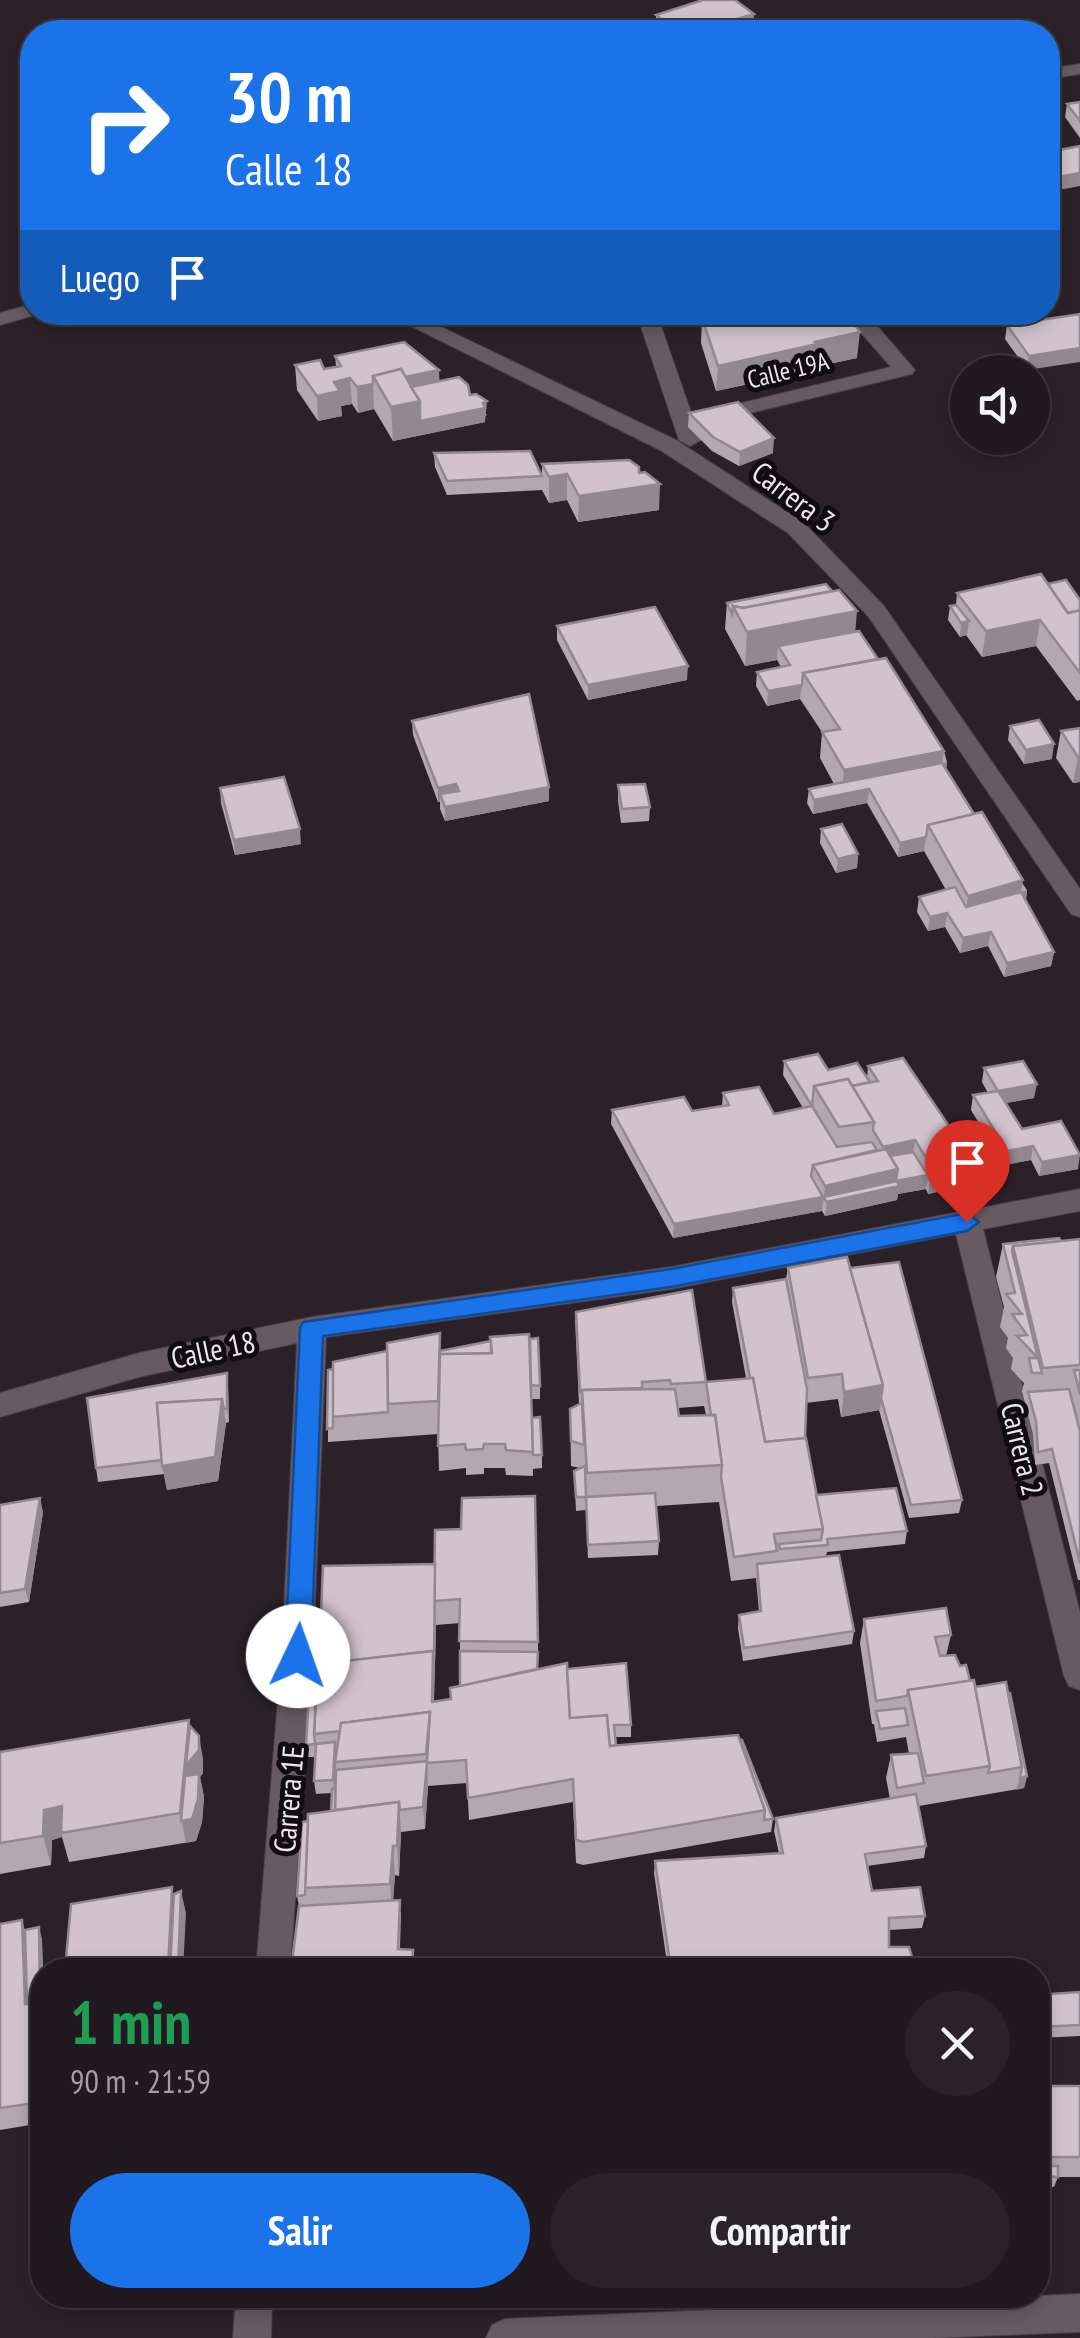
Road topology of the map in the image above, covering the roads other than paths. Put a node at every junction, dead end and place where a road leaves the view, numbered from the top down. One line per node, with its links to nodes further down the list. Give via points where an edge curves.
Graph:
1 (420, 325): 5 (street, Carrera 3)
2 (650, 325): 4 (street)
3 (865, 325): 4 (street, Calle 19A, via 905,370)
4 (684, 423): 5 (street)
5 (698, 465): 6 (street, Carrera 3, via 796,528 876,610)
6 (1080, 908)
7 (1080, 1200): 8 (street, Calle 18)
8 (967, 1222): 9 (street, Calle 18, via 671,1278); 11 (street, Carrera 2)
9 (312, 1328): 10 (street, Calle 18, via 139,1365); 12 (street, Carrera 1E, via 292,1759)
10 (0, 1405)
11 (1080, 1676)
12 (273, 1958)
13 (253, 2308): 15 (street)
14 (1080, 2313): 16 (street)
15 (252, 2338)
16 (504, 2338)

